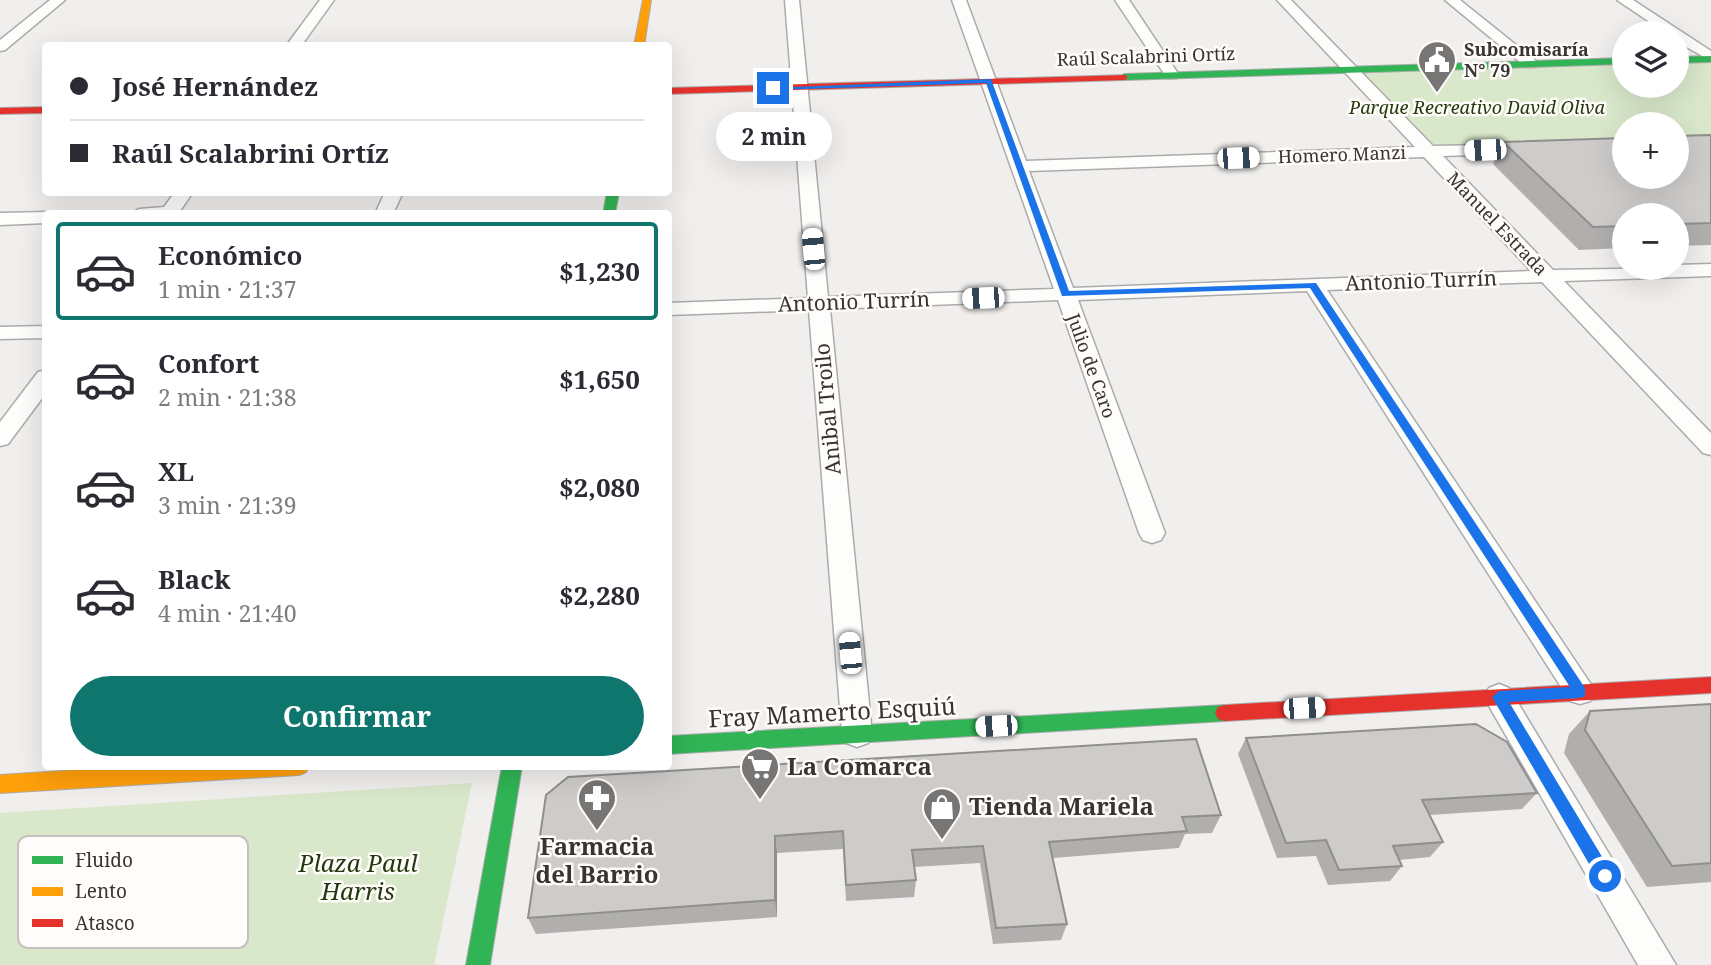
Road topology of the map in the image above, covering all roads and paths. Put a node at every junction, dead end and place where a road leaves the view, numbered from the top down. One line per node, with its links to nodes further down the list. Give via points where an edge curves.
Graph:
1 (58, 0): 14 (street)
2 (327, 0): 11 (street)
3 (647, 0): 12 (street)
4 (792, 0): 22 (street, Anibal Troilo)
5 (959, 0): 21 (street, Julio de Caro)
6 (1122, 0): 20 (street)
7 (1284, 0): 19 (street, Manuel Estrada)
8 (1452, 0): 18 (street)
9 (1623, 0): 10 (street)
10 (1656, 21)
11 (296, 42)
12 (640, 42)
13 (1689, 43): 15 (street)
14 (0, 47)
15 (1711, 58): 16 (street)
16 (1689, 59)
17 (1612, 61): 18 (street, Raúl Scalabrini Ortíz)
18 (1531, 64): 19 (street, Raúl Scalabrini Ortíz)
19 (1350, 70): 20 (street, Raúl Scalabrini Ortíz); 27 (street, Manuel Estrada)
20 (1172, 75): 21 (street, Raúl Scalabrini Ortíz)
21 (988, 81): 22 (street, Raúl Scalabrini Ortíz); 28 (street, Julio de Caro)
22 (799, 87): 23 (street, Raúl Scalabrini Ortíz); 37 (street, Anibal Troilo)
23 (672, 91)
24 (42, 110): 25 (street)
25 (0, 111)
26 (1554, 148): 27 (street, Homero Manzi)
27 (1429, 152): 28 (street, Homero Manzi); 34 (street, Manuel Estrada)
28 (1019, 166): 36 (street, Julio de Caro)
29 (181, 196): 30 (street)
30 (170, 210)
31 (42, 217): 32 (street)
32 (0, 219)
33 (1711, 270): 34 (street, Antonio Turrín)
34 (1548, 276): 35 (street, Antonio Turrín); 43 (street, Manuel Estrada)
35 (1313, 285): 36 (street, Antonio Turrín); 46 (street)
36 (1065, 294): 37 (street, Antonio Turrín); 44 (street, Julio de Caro)
37 (818, 304): 38 (street, Antonio Turrín); 48 (street, Anibal Troilo)
38 (672, 309)
39 (42, 332): 40 (street)
40 (0, 333)
41 (42, 382): 42 (street)
42 (0, 438)
43 (1711, 447)
44 (1152, 533)
45 (1711, 685): 46 (street, Fray Mamerto Esquiú)
46 (1580, 692): 47 (street, Fray Mamerto Esquiú)
47 (1499, 697): 48 (street, Fray Mamerto Esquiú); 55 (street)
48 (857, 734): 49 (street, Fray Mamerto Esquiú)
49 (672, 745)
50 (185, 770): 52 (street)
51 (511, 770): 54 (street)
52 (128, 772): 53 (street)
53 (0, 784)
54 (478, 965)
55 (1658, 965)

